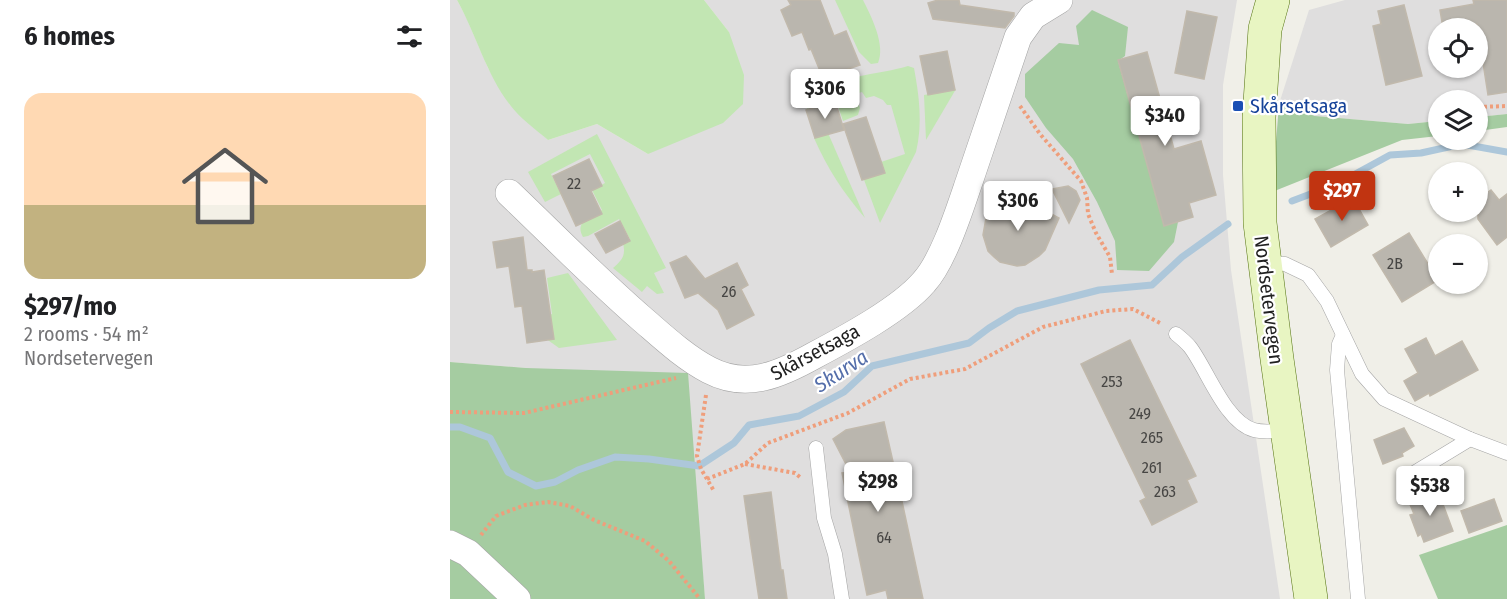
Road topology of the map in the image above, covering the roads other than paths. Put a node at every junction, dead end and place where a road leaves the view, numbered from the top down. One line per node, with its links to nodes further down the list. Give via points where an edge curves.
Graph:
1 (1059, 0): 3 (street, Skårsetsaga)
2 (1273, 0): 5 (main road, Nordsetervegen, via 1265,29 1258,117)
3 (1037, 8): 4 (street, Skårsetsaga, via 1018,37 962,204 925,282 904,301 837,344 763,379 736,380 710,370 669,341 611,292)
4 (509, 193)
5 (1263, 262): 7 (lane, via 1286,264 1308,275 1327,301); 8 (main road, Nordsetervegen)
6 (1176, 334): 8 (lane, via 1190,348 1238,422 1265,432)
7 (1343, 335): 9 (lane, via 1362,374 1384,399); 17 (lane, via 1337,370)
8 (1287, 430): 16 (main road, Nordsetervegen)
9 (1470, 439): 11 (lane); 12 (lane, via 1414,473)
10 (816, 448): 15 (lane, via 824,518)
11 (1507, 453)
12 (1407, 489)
13 (459, 548): 14 (street)
14 (517, 599)
15 (842, 599)
16 (1311, 599)
17 (1358, 599)

